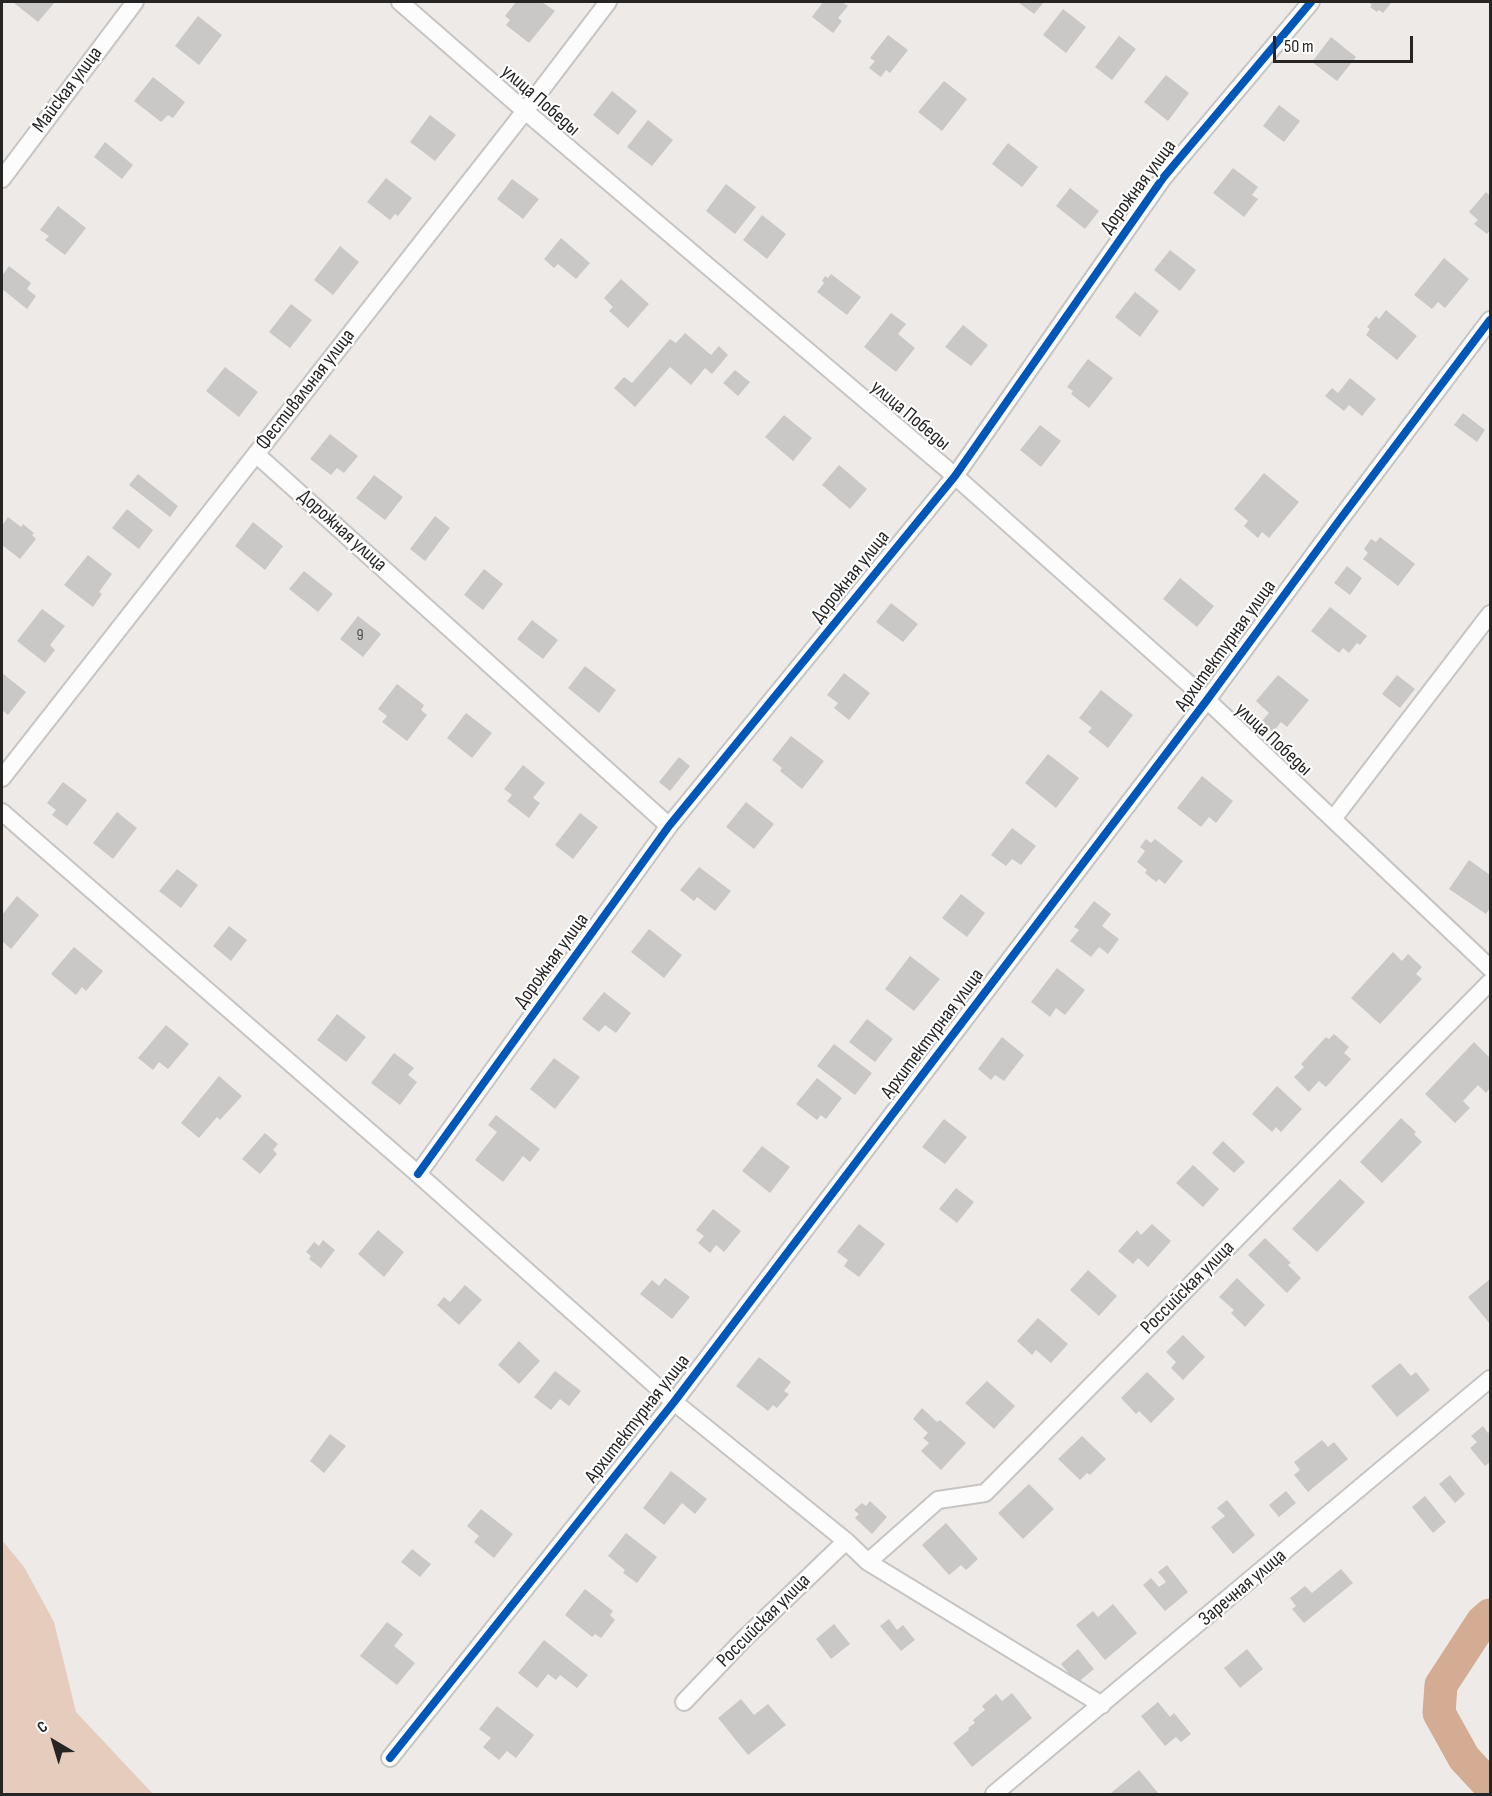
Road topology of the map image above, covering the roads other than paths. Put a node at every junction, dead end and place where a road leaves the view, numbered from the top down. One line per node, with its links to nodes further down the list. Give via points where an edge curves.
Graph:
1 (135, 2): 6 (street, Майская улица)
2 (400, 2): 5 (street, улица Победы)
3 (608, 2): 5 (street, Фестивальная улица)
4 (1311, 2): 9 (street, Дорожная улица, via 1162,178)
5 (525, 111): 8 (street, Фестивальная улица); 9 (street, улица Победы)
6 (2, 179)
7 (1491, 320): 11 (street, Архитектурная улица)
8 (256, 454): 12 (street, Фестивальная улица); 15 (street, Дорожная улица)
9 (955, 476): 11 (street, улица Победы); 15 (street, Дорожная улица)
10 (1491, 614): 14 (street)
11 (1208, 700): 14 (street, улица Победы); 20 (street, Архитектурная улица)
12 (2, 777)
13 (2, 812): 18 (street)
14 (1333, 819): 16 (street, улица Победы)
15 (669, 826): 18 (street, Дорожная улица)
16 (1491, 968)
17 (1491, 982): 22 (street, Российская улица, via 985,1493 938,1500)
18 (418, 1174): 20 (street)
19 (1491, 1379): 24 (street, Заречная улица)
20 (674, 1402): 21 (street); 25 (street, Архитектурная улица)
21 (846, 1541): 22 (street); 23 (street, Российская улица)
22 (868, 1562): 24 (street)
23 (684, 1702)
24 (1102, 1705): 26 (street, Заречная улица)
25 (390, 1758)
26 (994, 1794)

